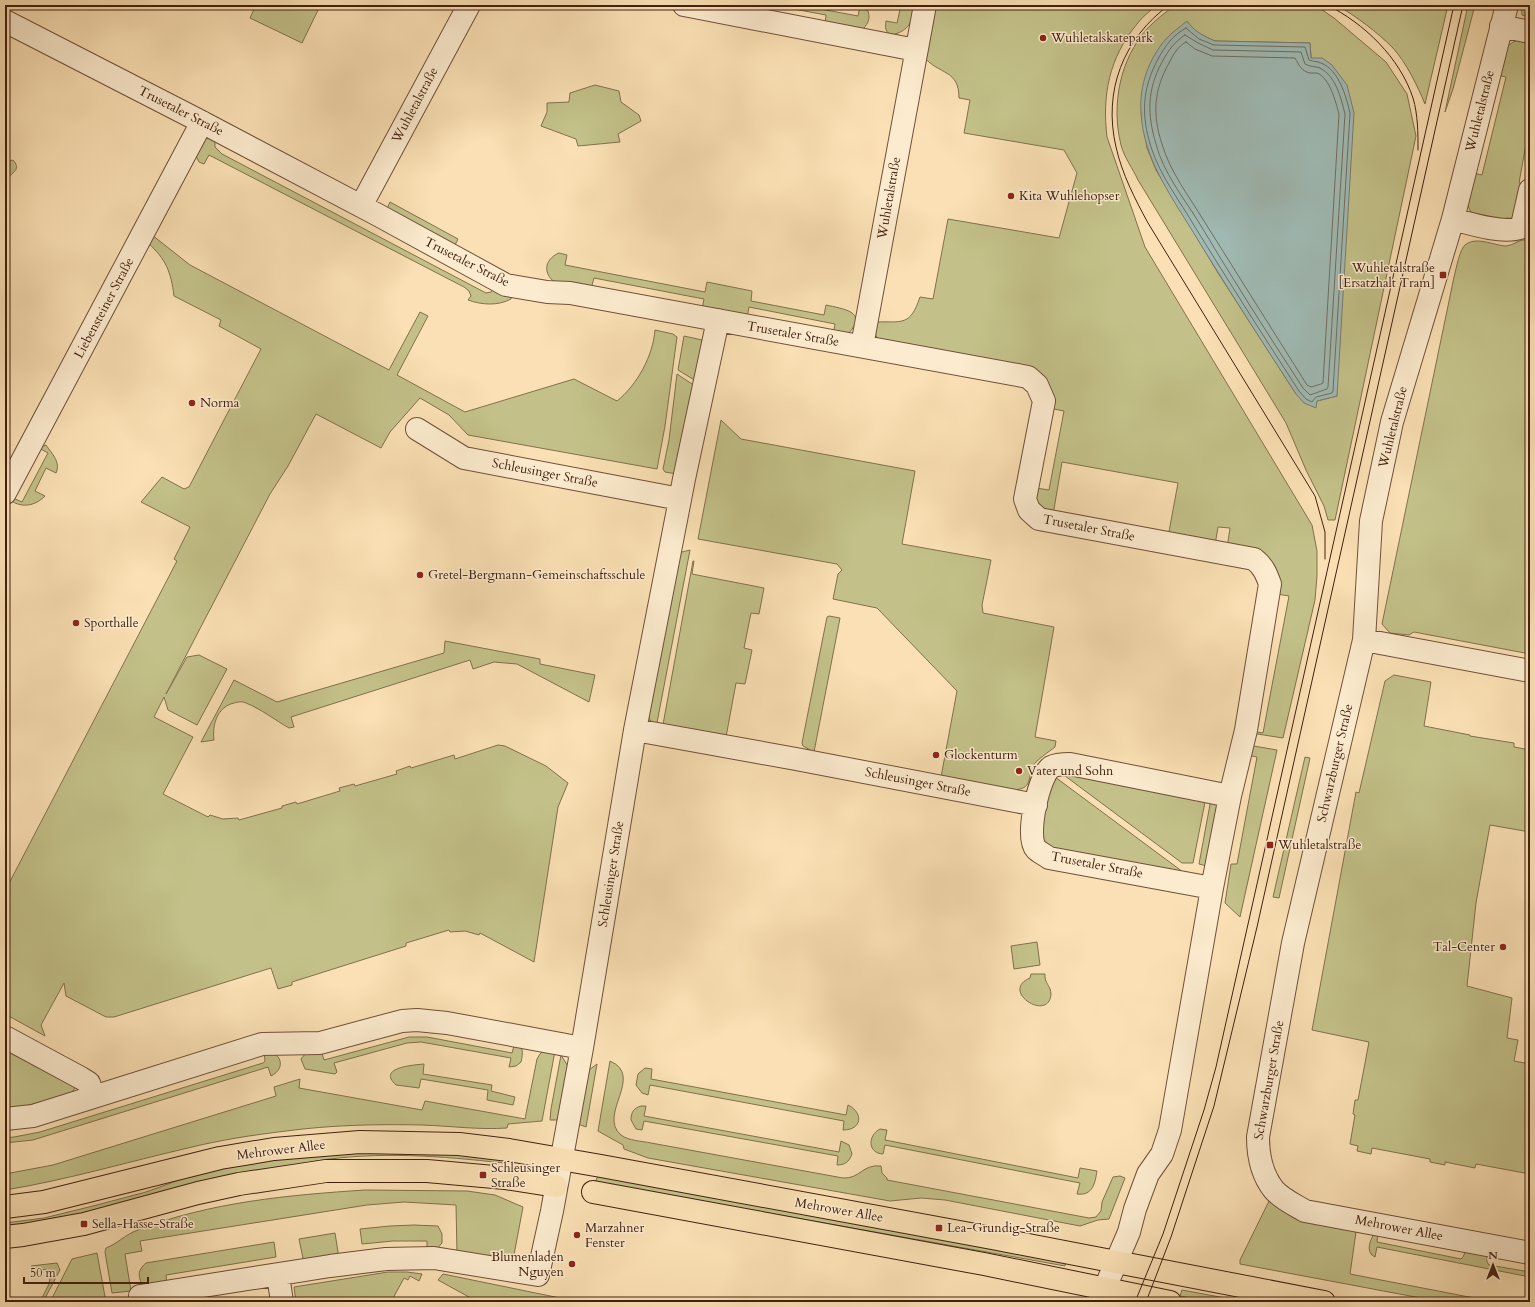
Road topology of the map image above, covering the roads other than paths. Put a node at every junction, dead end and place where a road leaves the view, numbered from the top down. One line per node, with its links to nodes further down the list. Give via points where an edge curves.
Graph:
1 (468, 5): 11 (street, Wuhletalstraße)
2 (684, 5): 8 (street)
3 (925, 5): 8 (street, Wuhletalstraße)
4 (1507, 5): 6 (street, Wuhletalstraße)
5 (5, 21): 9 (street, Trusetaler Straße)
6 (1501, 26): 7 (street); 12 (street, Wuhletalstraße)
7 (1530, 32)
8 (916, 50): 14 (street, Wuhletalstraße)
9 (202, 122): 11 (street, Trusetaler Straße); 16 (street, Liebensteiner Straße)
10 (1530, 190): 12 (street, via 1520,228 1500,229)
11 (361, 206): 13 (street, Trusetaler Straße, via 506,285 570,293)
12 (1453, 219): 18 (street, Wuhletalstraße, via 1392,422 1374,505)
13 (718, 320): 14 (street, Trusetaler Straße); 17 (street, Schleusinger Straße)
14 (862, 346): 21 (street, Trusetaler Straße, via 1028,377 1037,385 1044,401 1025,499 1029,510 1039,519 1254,559 1262,565 1270,584 1243,740)
15 (417, 429): 17 (street, Schleusinger Straße, via 464,458)
16 (5, 493)
17 (680, 499): 20 (street, Schleusinger Straße)
18 (1364, 640): 19 (street); 30 (street, Schwarzburger Straße, via 1293,943 1258,1137 1258,1151 1263,1170)
19 (1530, 671)
20 (635, 730): 22 (street, Schleusinger Straße); 25 (street, Schleusinger Straße)
21 (1230, 796): 22 (street, Trusetaler Straße, via 1060,764 1051,767 1045,774); 23 (street, Trusetaler Straße)
22 (1036, 805): 23 (street, Trusetaler Straße, via 1031,837 1035,848 1049,858)
23 (1212, 888): 35 (street, Trusetaler Straße, via 1170,1130 1162,1154 1148,1174)
24 (5, 1037): 26 (street, via 81,1078 89,1084)
25 (582, 1048): 26 (street, via 447,1023 402,1021 320,1043 262,1044); 28 (street, Schleusinger Straße)
26 (93, 1096): 27 (street, via 33,1116)
27 (5, 1119)
28 (561, 1158): 29 (street); 32 (main road, Mehrower Allee, via 459,1144 360,1142 314,1145 220,1158 44,1202); 35 (main road, Mehrower Allee)
29 (556, 1186): 33 (main road, Mehrower Allee, via 505,1178 427,1171 326,1171 240,1184 84,1224); 36 (street, via 538,1275 434,1258 386,1259)
30 (1274, 1190): 34 (street, Mehrower Allee, via 1305,1211)
31 (593, 1192): 37 (main road, Mehrower Allee, via 984,1264)
32 (5, 1207)
33 (5, 1237)
34 (1530, 1253)
35 (1116, 1262): 37 (street); 41 (main road, Mehrower Allee)
36 (278, 1275): 38 (street); 39 (street)
37 (1101, 1295): 40 (main road, Mehrower Allee)
38 (140, 1296)
39 (282, 1302)
40 (1170, 1302)
41 (1324, 1302)

